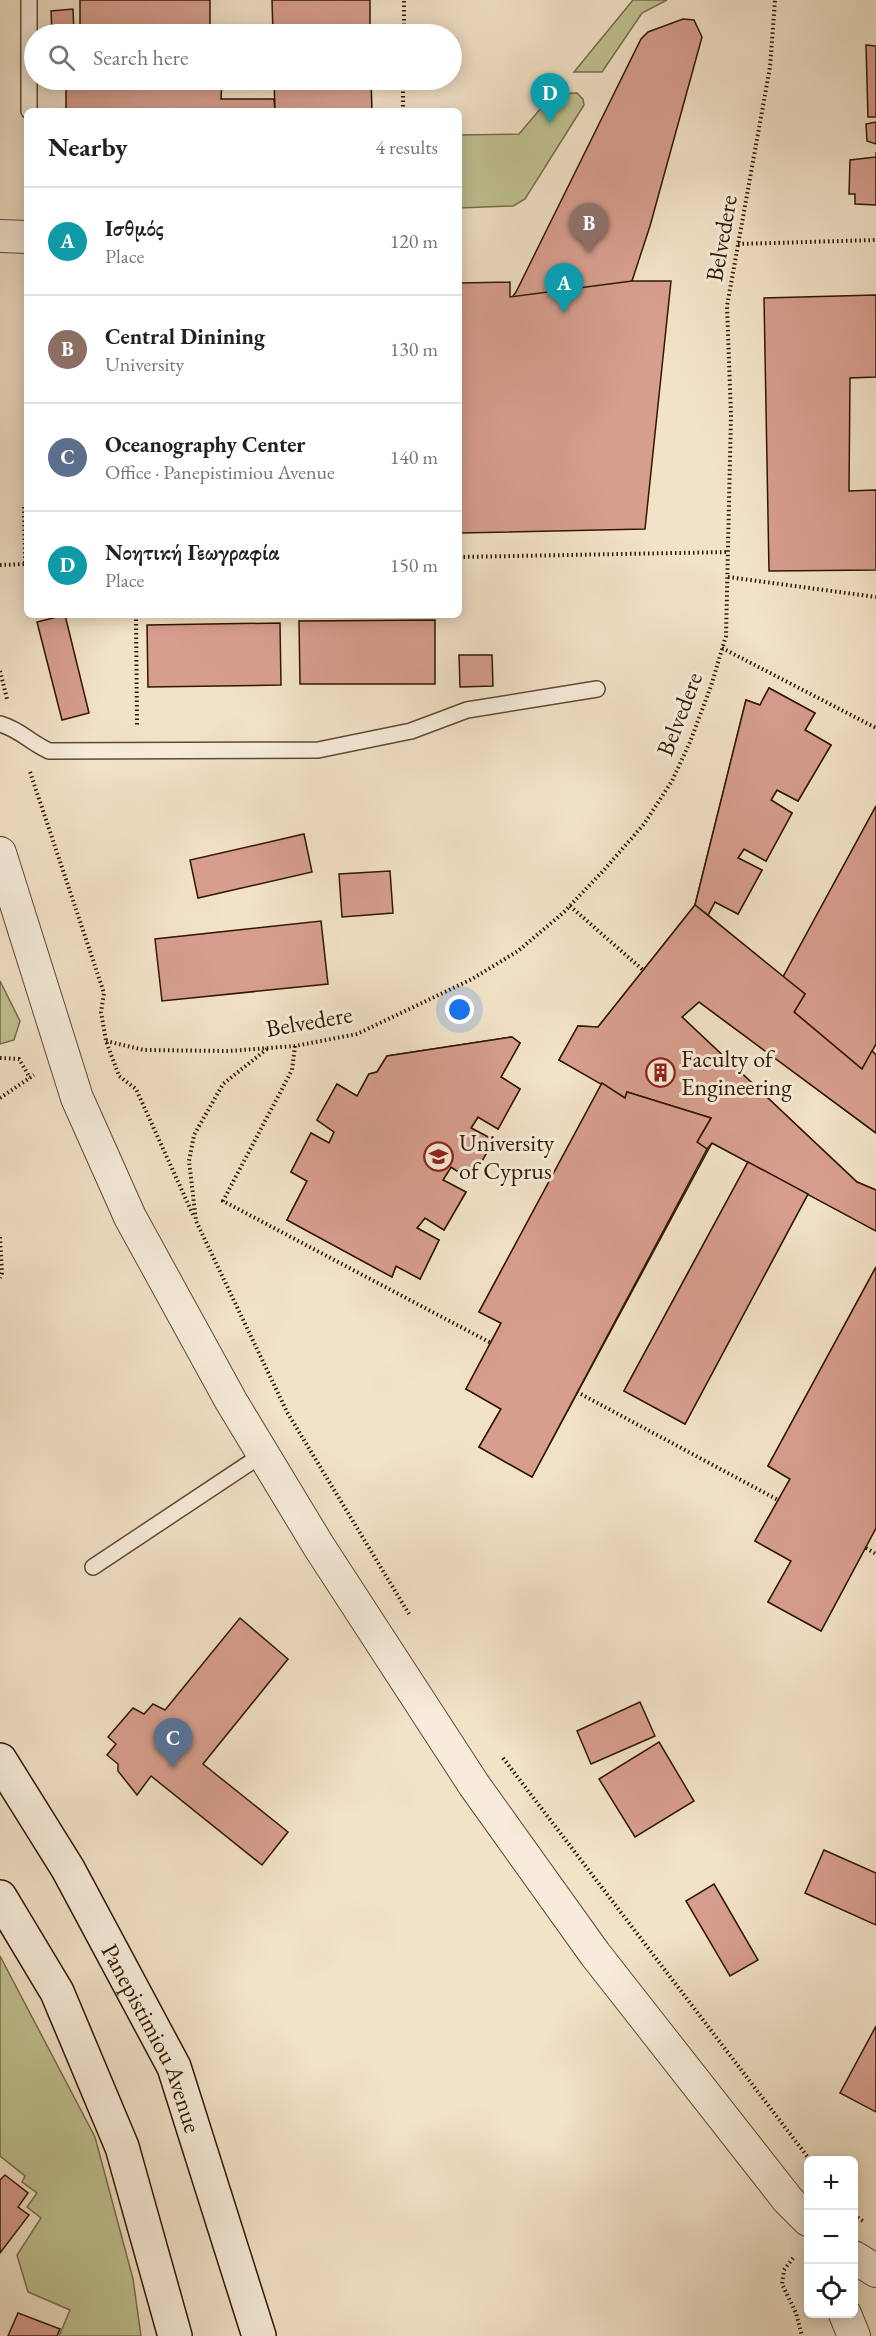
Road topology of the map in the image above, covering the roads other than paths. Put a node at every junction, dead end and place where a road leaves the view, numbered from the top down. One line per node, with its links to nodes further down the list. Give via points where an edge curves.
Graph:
1 (29, 0): 2 (lane)
2 (29, 24)
3 (28, 90): 4 (lane)
4 (28, 108)
5 (0, 236): 6 (street)
6 (24, 237)
7 (597, 689): 8 (lane, via 467,710 411,731 318,750 49,751 33,744 17,729)
8 (0, 724)
9 (0, 853): 10 (street, via 77,1098 130,1217)
10 (263, 1454): 11 (lane); 14 (street, via 474,1785 595,1954)
11 (93, 1567)
12 (0, 1760): 20 (main road, Panepistimiou Avenue, via 68,1869 174,2067)
13 (0, 1897): 19 (main road, via 57,1992 122,2146)
14 (798, 2210): 15 (street)
15 (800, 2249)
16 (858, 2260): 17 (street)
17 (876, 2271)
18 (847, 2318): 21 (street)
19 (175, 2336)
20 (259, 2336)
21 (854, 2336)

